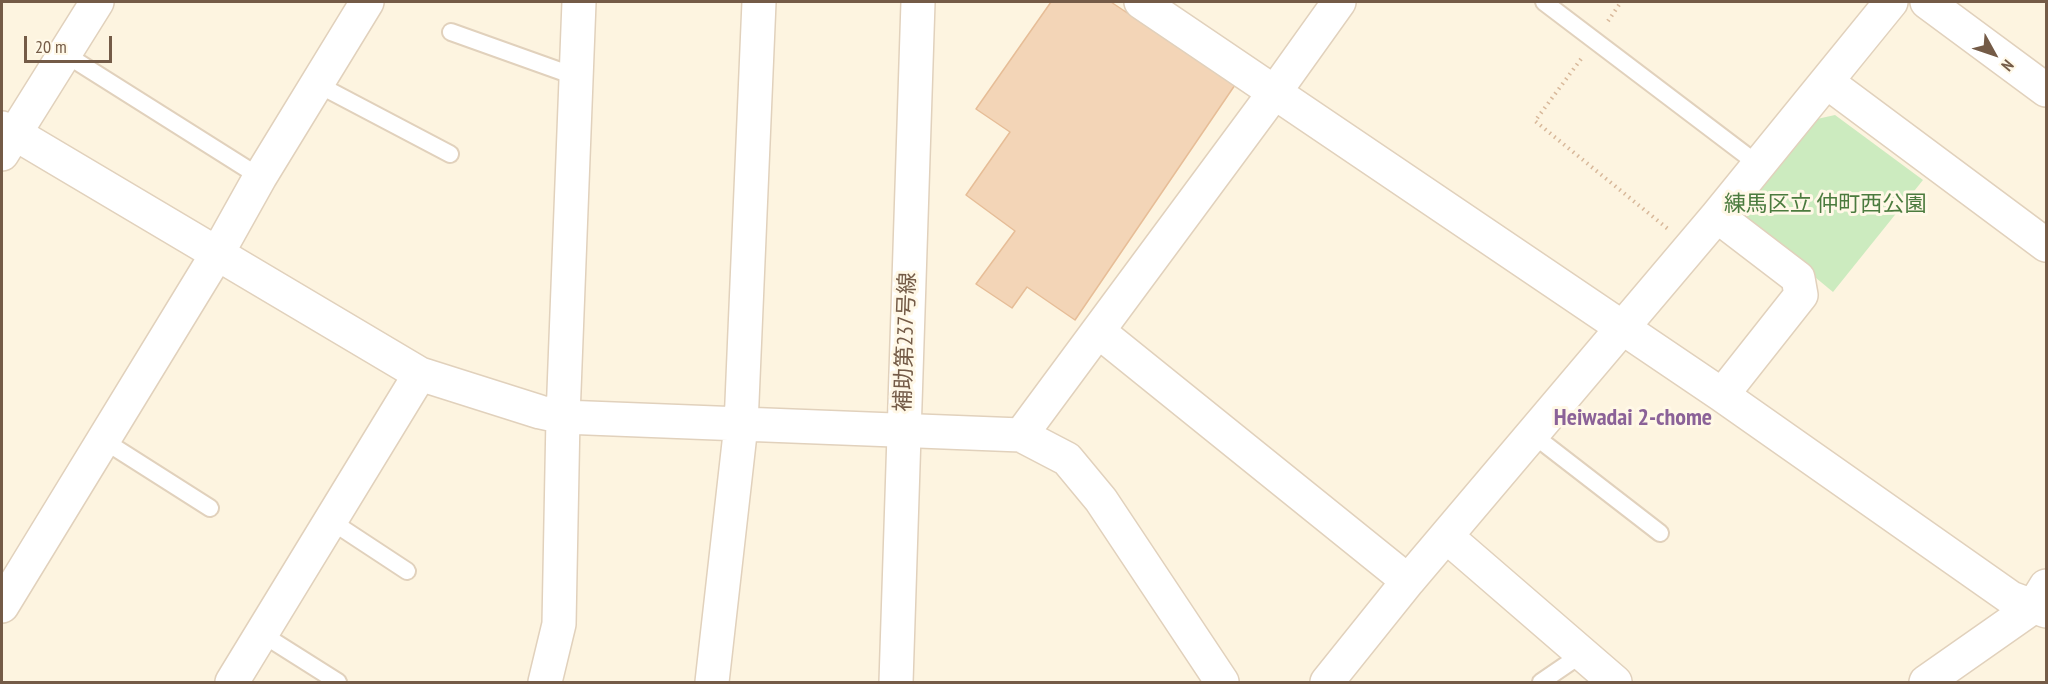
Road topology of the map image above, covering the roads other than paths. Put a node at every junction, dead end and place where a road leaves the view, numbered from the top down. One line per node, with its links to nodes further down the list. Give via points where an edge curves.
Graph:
1 (98, 2): 12 (street)
2 (367, 2): 15 (street)
3 (579, 2): 13 (street)
4 (759, 2): 30 (street)
5 (918, 2): 31 (street, 補助第237号線)
6 (1141, 2): 17 (street)
7 (1340, 2): 17 (street)
8 (1544, 2): 20 (lane)
9 (1891, 2): 14 (street)
10 (1927, 2): 16 (street)
11 (451, 32): 13 (lane)
12 (65, 54): 18 (street); 21 (lane)
13 (577, 77): 29 (street)
14 (1827, 82): 20 (street); 23 (street)
15 (317, 84): 19 (lane); 21 (street)
16 (2046, 90)
17 (1274, 93): 25 (street); 26 (street)
18 (6, 138): 24 (street)
19 (450, 154)
20 (1759, 165): 22 (street)
21 (260, 177): 24 (street)
22 (1717, 216): 25 (street); 28 (street, via 1798,278 1801,295)
23 (2046, 245)
24 (217, 254): 27 (street); 34 (street)
25 (1621, 327): 28 (street); 32 (street)
26 (1098, 331): 33 (street); 40 (street)
27 (420, 374): 29 (street); 36 (street)
28 (1722, 395): 41 (street, via 2011,598)
29 (563, 417): 30 (street); 47 (street, via 559,624)
30 (741, 426): 31 (street); 48 (street)
31 (903, 431): 33 (street); 49 (street, 補助第237号線)
32 (1532, 434): 37 (lane); 38 (street)
33 (1022, 435): 50 (street, via 1066,459 1101,500)
34 (103, 440): 35 (lane); 42 (street)
35 (210, 508)
36 (331, 521): 39 (lane); 43 (street)
37 (1660, 533)
38 (1446, 536): 40 (street); 44 (street)
39 (407, 571)
40 (1408, 581): 51 (street)
41 (2042, 602): 54 (street)
42 (2, 606)
43 (262, 634): 45 (street); 46 (lane)
44 (1582, 654): 52 (lane); 53 (street)
45 (232, 682)
46 (338, 682)
47 (544, 682)
48 (712, 682)
49 (896, 682)
50 (1222, 682)
51 (1327, 682)
52 (1541, 682)
53 (1615, 682)
54 (1928, 682)

